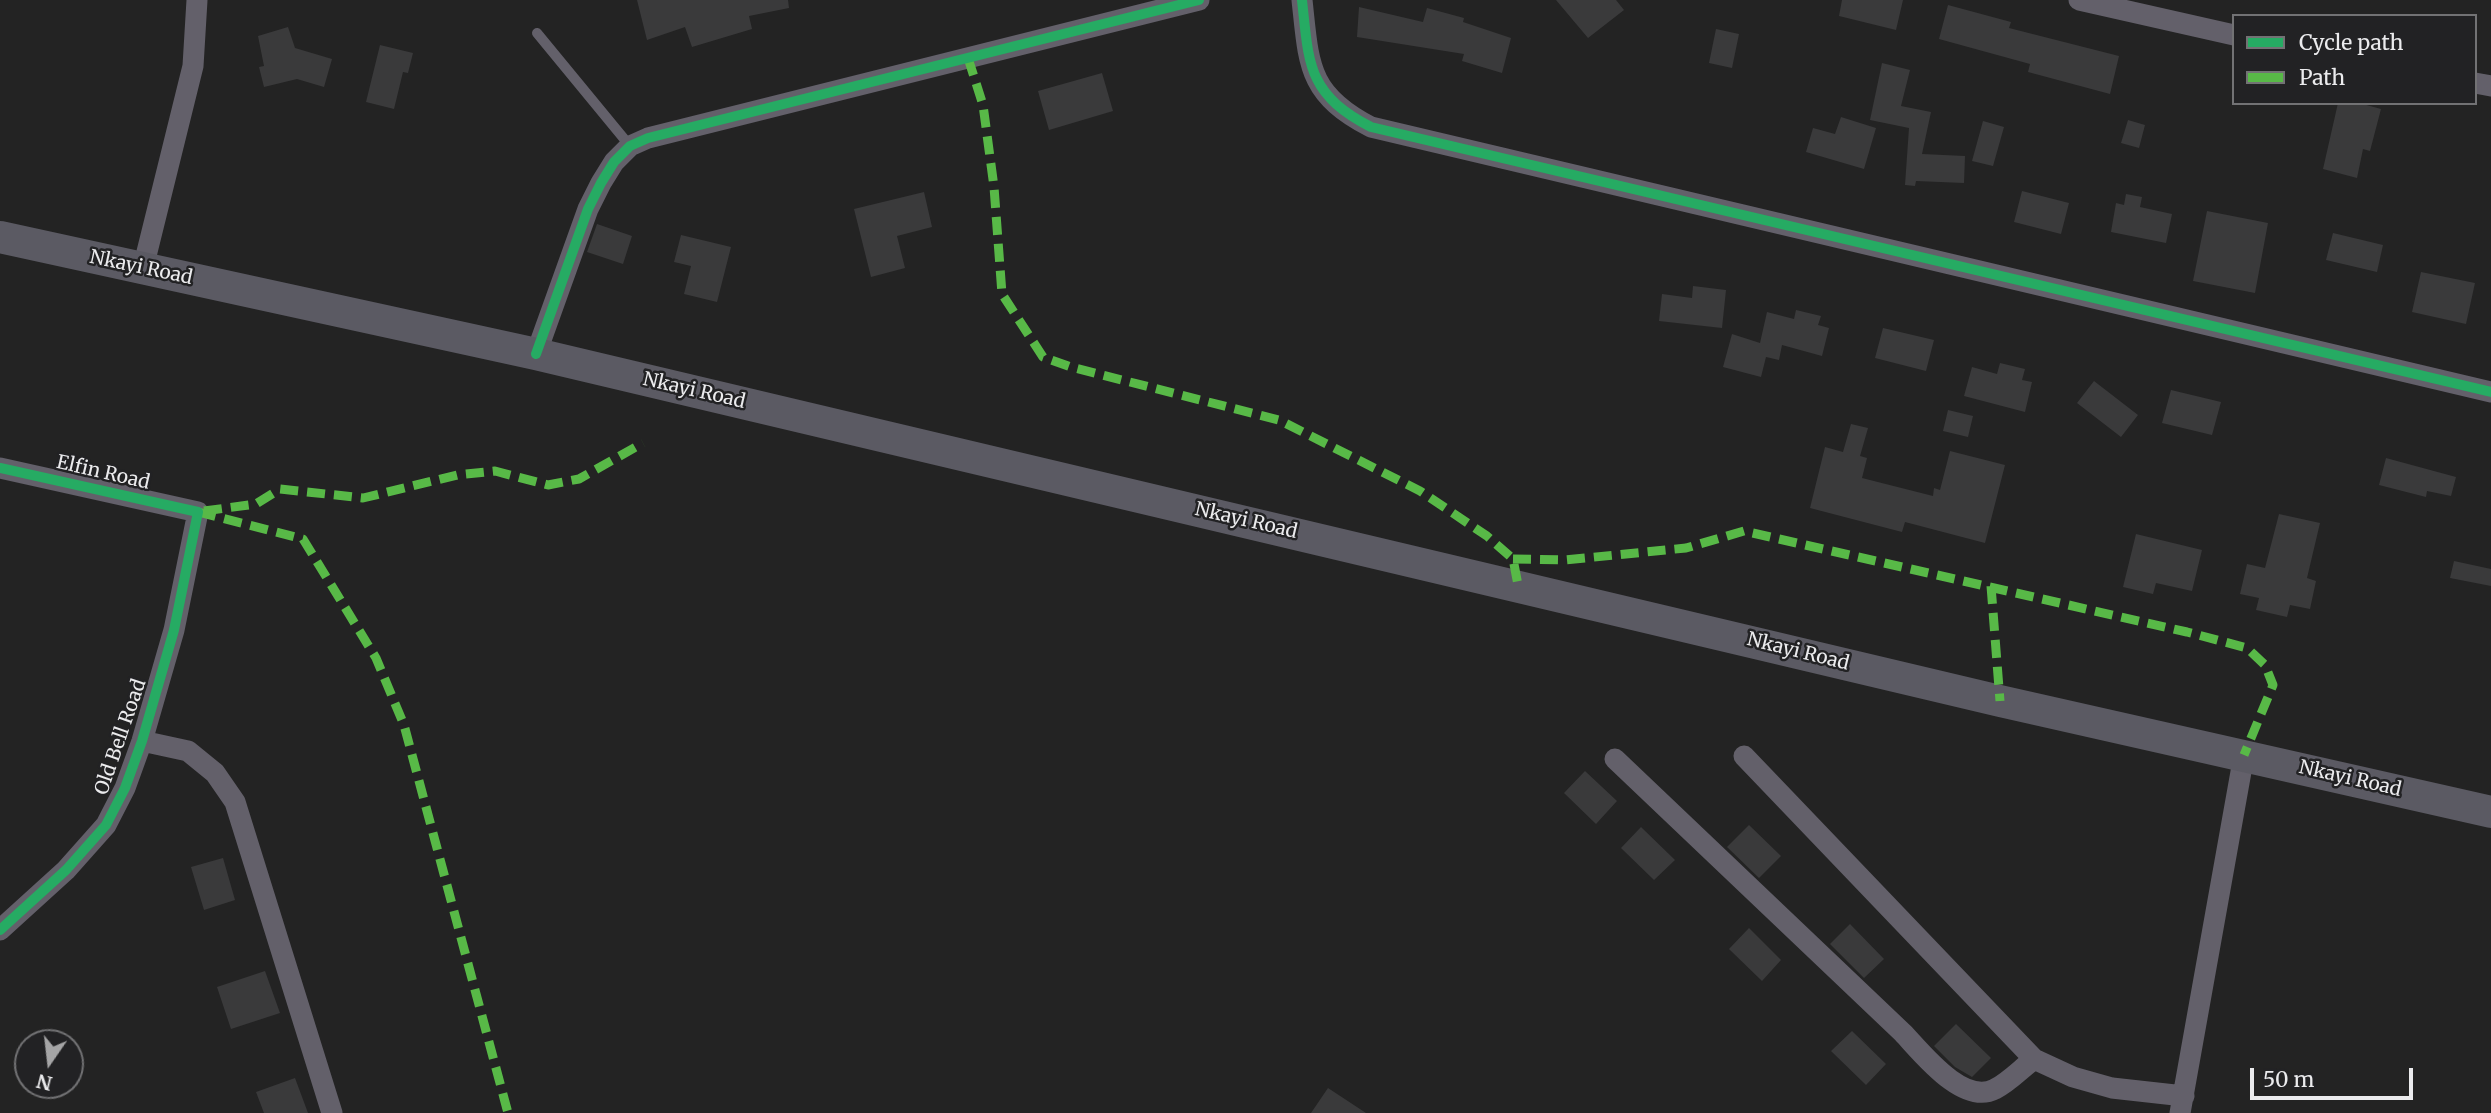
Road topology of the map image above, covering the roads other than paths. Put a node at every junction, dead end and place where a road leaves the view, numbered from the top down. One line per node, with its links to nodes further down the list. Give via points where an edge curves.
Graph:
1 (197, 0): 9 (street, via 193,66)
2 (1199, 0): 7 (street)
3 (1302, 0): 11 (street, via 1309,62 1322,91 1371,127)
4 (2079, 0): 6 (street)
5 (537, 33): 7 (lane)
6 (2232, 35)
7 (630, 146): 10 (street, via 614,162 588,209)
8 (0, 237): 9 (main road, Nkayi Road)
9 (143, 268): 10 (main road, Nkayi Road)
10 (537, 354): 15 (main road, Nkayi Road)
11 (2491, 392)
12 (0, 468): 13 (street, Elfin Road)
13 (198, 512): 14 (street, Old Bell Road, via 174,630)
14 (142, 741): 19 (street, Old Bell Road, via 106,825 66,870); 22 (street, via 188,751 215,773 235,802)
15 (2244, 755): 18 (main road, Nkayi Road); 21 (street)
16 (1744, 756): 20 (street)
17 (1615, 760): 20 (street, via 1947,1079 1973,1091 1994,1090)
18 (2491, 812)
19 (0, 930)
20 (2034, 1059): 21 (street, via 2073,1077)
21 (2182, 1104)
22 (332, 1113)

